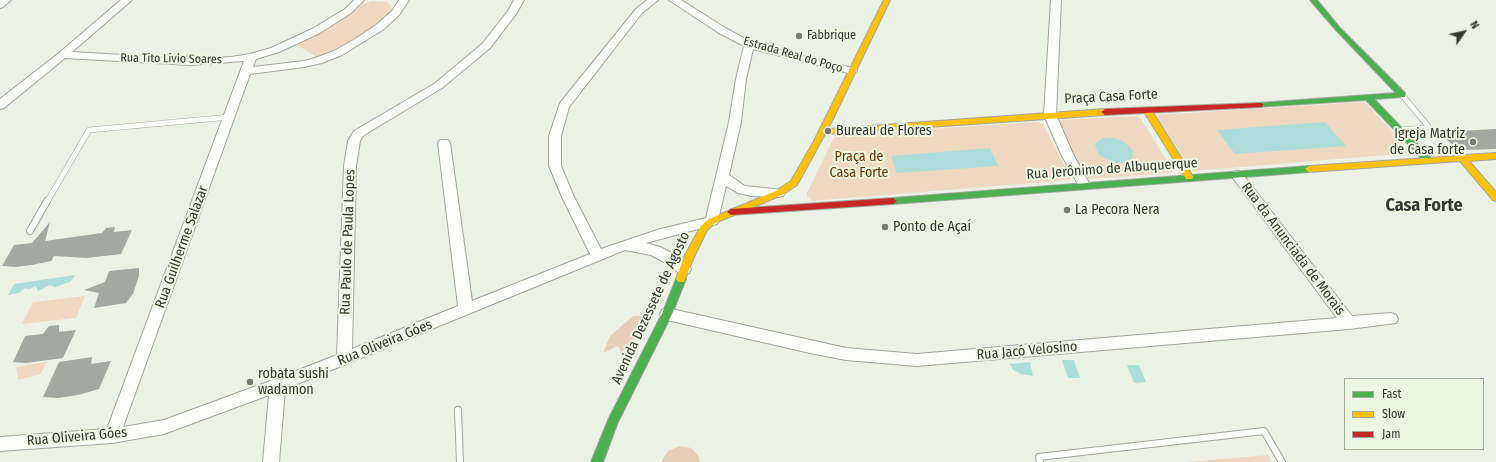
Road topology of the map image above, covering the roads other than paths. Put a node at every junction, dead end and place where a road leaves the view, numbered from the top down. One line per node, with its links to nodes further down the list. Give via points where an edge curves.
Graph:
1 (6, 0): 11 (street)
2 (127, 0): 14 (street)
3 (359, 0): 12 (street, Rua Tito Lívio Soares, via 329,24)
4 (404, 0): 16 (street, via 396,13 359,41 338,53)
5 (519, 0): 48 (street, Rua Paulo de Paula Lopes, via 513,12 486,46 438,86 365,129 354,141 350,166)
6 (653, 0): 42 (street, via 639,11 564,106 554,136 555,166)
7 (674, 0): 13 (street, Estrada Real do Poço, via 723,32)
8 (887, 0): 18 (street, Avenida Dezessete de Agosto)
9 (1056, 0): 24 (street)
10 (1313, 0): 19 (street)
11 (0, 5)
12 (288, 45): 15 (street, Rua Tito Lívio Soares); 16 (street, via 291,56)
13 (750, 45): 18 (street, Estrada Real do Poço); 33 (street)
14 (62, 55): 15 (street, Rua Tito Lívio Soares, via 190,62); 21 (street)
15 (251, 57): 17 (street, Rua Guilherme Salazar)
16 (304, 64): 17 (street)
17 (246, 71): 25 (street, Rua Guilherme Salazar)
18 (852, 71): 27 (street, Avenida Dezessete de Agosto)
19 (1402, 95): 20 (street, Praça Casa Forte); 23 (street); 26 (lane, via 1428,126)
20 (1367, 97): 22 (street, Praça Casa Forte); 23 (street)
21 (0, 105)
22 (1147, 110): 24 (street, Praça Casa Forte); 34 (street)
23 (1390, 111): 26 (street)
24 (1050, 115): 27 (street, Praça Casa Forte); 35 (street)
25 (230, 117): 40 (lane, via 89,130); 51 (street, Rua Guilherme Salazar)
26 (1399, 130): 31 (street)
27 (823, 132): 36 (street, Avenida Dezessete de Agosto, via 794,183)
28 (444, 143): 44 (street)
29 (1496, 156): 30 (street, Rua Jerônimo de Albuquerque)
30 (1461, 157): 31 (street, Rua Jerônimo de Albuquerque); 37 (street)
31 (1428, 159): 32 (street, Rua Jerônimo de Albuquerque)
32 (1237, 175): 34 (street, Rua Jerônimo de Albuquerque); 47 (street, Rua da Anunciada de Morais)
33 (722, 176): 36 (street, via 742,190); 39 (street)
34 (1189, 177): 35 (street, Rua Jerônimo de Albuquerque)
35 (1084, 185): 38 (street, Rua Jerônimo de Albuquerque)
36 (779, 193): 38 (street, Avenida Dezessete de Agosto)
37 (1496, 198)
38 (731, 212): 39 (street, Avenida Dezessete de Agosto)
39 (711, 221): 41 (street, Rua Oliveira Góes); 43 (street, Avenida Dezessete de Agosto, via 704,228)
40 (30, 231)
41 (623, 246): 42 (street, Rua Oliveira Góes); 43 (street, Rua Oliveira Góes, via 654,251 669,258)
42 (598, 256): 44 (street, Rua Oliveira Góes)
43 (684, 270): 45 (street, Avenida Dezessete de Agosto)
44 (466, 310): 48 (street, Rua Oliveira Góes)
45 (667, 314): 47 (street, Rua Jacó Velosino, via 846,354 917,360); 55 (street, Avenida Dezessete de Agosto, via 613,421)
46 (1391, 319): 47 (street, Rua Jacó Velosino)
47 (1349, 323)
48 (344, 359): 49 (street, Rua Oliveira Góes)
49 (278, 385): 51 (street, Rua Oliveira Góes, via 164,427); 53 (street)
50 (458, 410): 54 (lane)
51 (112, 436): 52 (street, Rua Oliveira Góes)
52 (0, 444)
53 (271, 462)
54 (460, 462)
55 (597, 462)
56 (1040, 462): 57 (lane, via 1039,457 1264,431)
57 (1282, 462)

